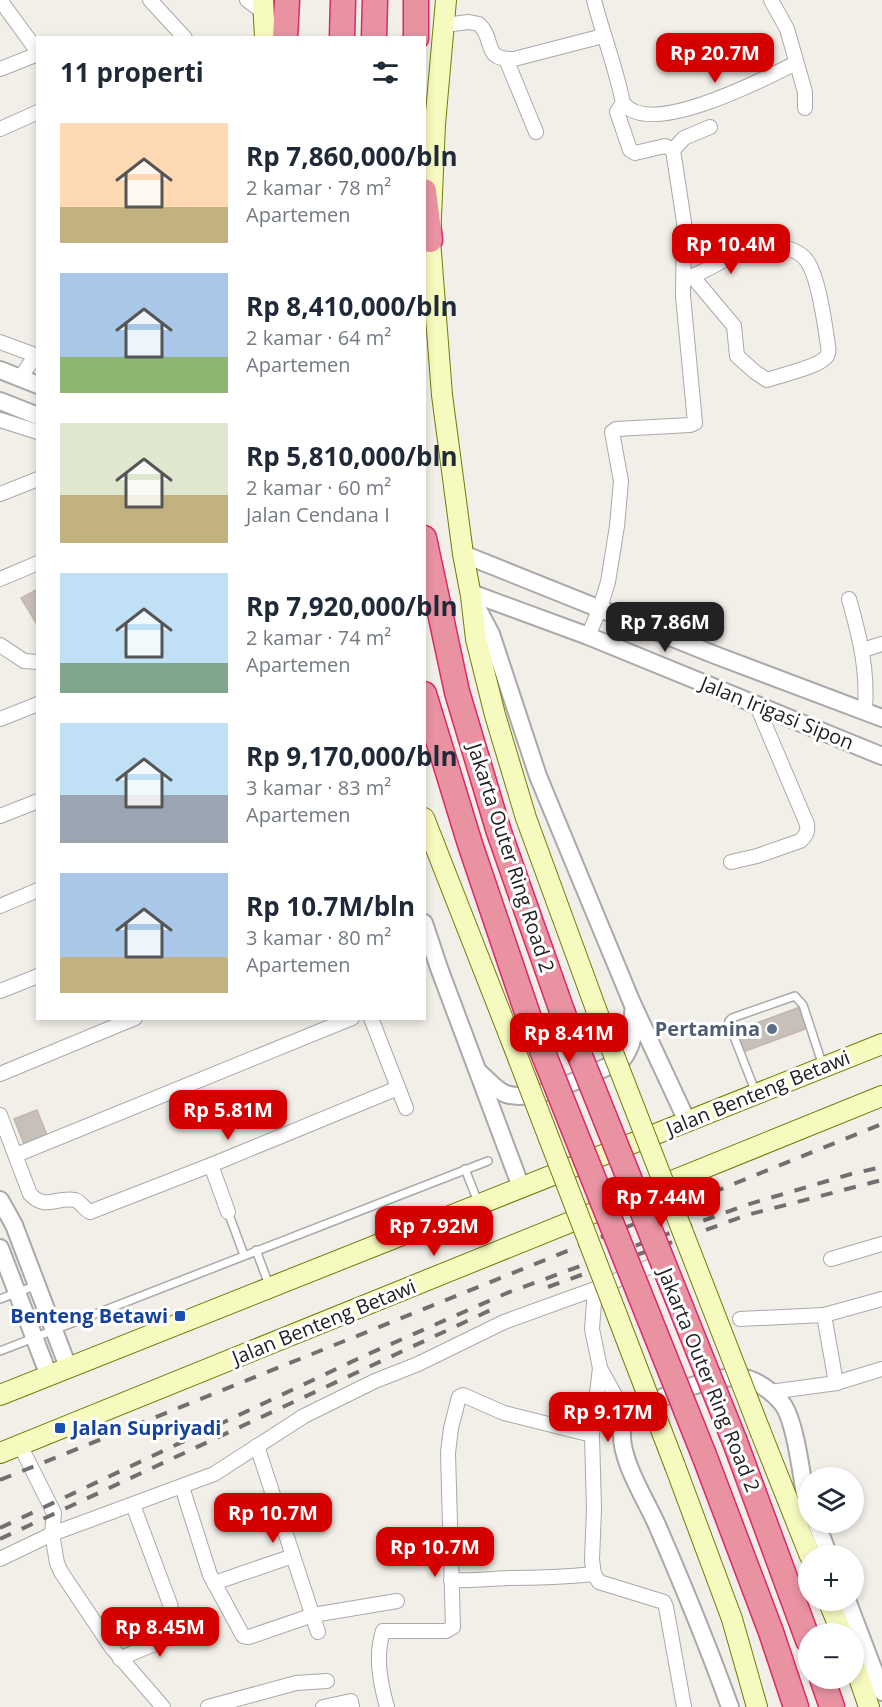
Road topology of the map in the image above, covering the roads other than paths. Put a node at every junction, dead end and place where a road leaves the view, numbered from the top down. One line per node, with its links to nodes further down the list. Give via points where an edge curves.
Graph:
1 (150, 0): 12 (street)
2 (286, 0): 14 (highway)
3 (343, 0): 15 (highway)
4 (375, 0): 16 (highway)
5 (416, 0): 17 (highway)
6 (446, 0): 11 (main road)
7 (594, 0): 18 (street)
8 (771, 0): 22 (street, via 786,29)
9 (1, 2): 19 (street)
10 (258, 4): 13 (main road)
11 (444, 26): 21 (street, via 479,24 492,53); 32 (main road)
12 (183, 36)
13 (264, 36)
14 (285, 36)
15 (342, 36)
16 (374, 36)
17 (416, 36)
18 (603, 36): 21 (street); 24 (street)
19 (36, 50)
20 (36, 54): 23 (street)
21 (506, 59): 29 (street)
22 (796, 63): 24 (street, via 729,96 692,108 642,113); 25 (street, via 805,92)
23 (0, 69)
24 (623, 103): 30 (street, via 617,112 630,150 635,153 665,146)
25 (805, 108)
26 (36, 113): 28 (street)
27 (710, 127): 30 (street, via 684,138)
28 (0, 129)
29 (536, 132)
30 (673, 150): 33 (street)
31 (426, 207): 32 (highway)
32 (430, 240): 47 (main road, via 442,395)
33 (688, 278): 33 (street, via 751,248 787,248 807,261 819,292 829,353 826,358 767,380 737,356 734,326); 52 (street, via 686,346 695,423 612,432 621,491 612,567)
34 (0, 342): 35 (street)
35 (36, 356)
36 (36, 357): 38 (street)
37 (0, 370): 38 (street)
38 (20, 378): 39 (street)
39 (36, 384)
40 (0, 401): 41 (street)
41 (36, 415)
42 (0, 420): 43 (street)
43 (36, 431)
44 (36, 480): 45 (street)
45 (0, 494)
46 (426, 548): 140 (highway, Jakarta Outer Ring Road 2, bridge, via 457,692 499,832 562,1011 735,1442)
47 (463, 556): 50 (main road); 52 (street, Jalan Irigasi Sipon)
48 (36, 564): 49 (street)
49 (0, 579)
50 (471, 593): 53 (street, Jalan Irigasi Sipon); 74 (street, via 492,634 538,776); 131 (main road, bridge, via 476,639 526,818 596,1009)
51 (849, 599): 56 (street)
52 (600, 609): 53 (street); 61 (street, Jalan Irigasi Sipon)
53 (588, 635): 60 (street, Jalan Irigasi Sipon)
54 (882, 644): 56 (street)
55 (0, 645): 57 (street, via 24,661)
56 (863, 650): 61 (street)
57 (36, 662)
58 (426, 701): 155 (highway, Jakarta Outer Ring Road 2, bridge, via 528,1015 704,1455)
59 (36, 705): 63 (street)
60 (757, 706): 64 (street, Jalan Irigasi Sipon); 68 (street, via 807,831 800,841)
61 (865, 711): 62 (street, Jalan Irigasi Sipon)
62 (882, 718)
63 (0, 719)
64 (882, 756)
65 (36, 802): 66 (street)
66 (0, 816)
67 (426, 823): 154 (main road, bridge, via 675,1466 732,1619)
68 (731, 862)
69 (36, 891): 70 (street)
70 (0, 906)
71 (426, 929): 80 (street)
72 (36, 977): 73 (street)
73 (0, 991)
74 (632, 1003): 80 (street, via 634,1033 622,1060 539,1095 521,1098 503,1093); 87 (street)
75 (130, 1020): 81 (street)
76 (347, 1020): 88 (street)
77 (372, 1020): 82 (street)
78 (882, 1044): 79 (main road, Jalan Benteng Betawi)
79 (823, 1066): 83 (main road, Jalan Benteng Betawi); 83 (lane, via 803,1005 795,996 732,1018 729,1024)
80 (478, 1072): 92 (street)
81 (0, 1074)
82 (398, 1088): 85 (street); 90 (street)
83 (756, 1093): 87 (main road, Jalan Benteng Betawi)
84 (882, 1096): 124 (main road, Jalan Benteng Betawi)
85 (406, 1108)
86 (0, 1115): 88 (street)
87 (687, 1121): 92 (main road, Jalan Benteng Betawi)
88 (16, 1155): 90 (street, via 30,1194 37,1201 78,1201 90,1212)
89 (488, 1161): 91 (lane)
90 (211, 1165): 95 (street)
91 (465, 1169): 94 (lane); 98 (lane)
92 (521, 1187): 94 (main road, Jalan Benteng Betawi)
93 (0, 1200): 102 (street)
94 (479, 1204): 103 (main road, Jalan Benteng Betawi)
95 (228, 1212): 99 (lane)
96 (882, 1244): 100 (street)
97 (0, 1248): 105 (street)
98 (256, 1250): 99 (lane); 103 (lane)
99 (244, 1255): 112 (lane)
100 (831, 1258)
101 (659, 1263): 104 (street)
102 (37, 1285): 105 (lane); 108 (street)
103 (270, 1287): 115 (main road, Jalan Benteng Betawi)
104 (595, 1289): 116 (street, via 592,1329); 125 (street, via 504,1322 375,1381 304,1416)
105 (17, 1293): 106 (lane); 111 (street)
106 (0, 1299)
107 (882, 1299): 109 (street)
108 (47, 1313): 111 (street); 112 (street)
109 (824, 1315): 110 (street); 119 (street)
110 (740, 1319)
111 (28, 1321): 113 (street)
112 (53, 1329): 113 (lane); 115 (street)
113 (34, 1338): 114 (lane); 118 (street)
114 (0, 1351)
115 (68, 1367): 118 (main road, Jalan Benteng Betawi)
116 (600, 1368): 122 (street); 123 (street)
117 (882, 1370): 119 (street)
118 (49, 1376): 121 (main road, Jalan Benteng Betawi)
119 (837, 1383): 120 (street)
120 (770, 1392): 122 (street, via 753,1380 719,1378 652,1401); 127 (street, via 783,1404 792,1425)
121 (0, 1395)
122 (628, 1419): 153 (street, via 622,1431 628,1462 708,1645)
123 (592, 1435): 134 (street); 135 (street, via 504,1413 459,1396 448,1453)
124 (20, 1445): 126 (main road, Jalan Benteng Betawi); 130 (street, via 54,1513)
125 (257, 1446): 128 (street, via 214,1474); 132 (street)
126 (0, 1453)
127 (800, 1467)
128 (182, 1487): 129 (street); 136 (street)
129 (134, 1505): 130 (street); 142 (street, via 176,1630)
130 (52, 1534): 133 (street); 142 (street, via 61,1572)
131 (806, 1545)
132 (293, 1556): 136 (street); 139 (street)
133 (0, 1558)
134 (594, 1574): 135 (street); 152 (street, via 599,1582 664,1602)
135 (451, 1580): 151 (street, via 452,1629 382,1632 381,1686)
136 (214, 1583): 139 (street, via 243,1636)
137 (397, 1601): 139 (street)
138 (851, 1611): 146 (street)
139 (313, 1615): 141 (street)
140 (802, 1623)
141 (318, 1632)
142 (120, 1659): 147 (street)
143 (327, 1681): 148 (street, via 296,1683)
144 (825, 1689): 156 (highway)
145 (863, 1689): 157 (main road)
146 (882, 1692)
147 (163, 1707)
148 (208, 1707)
149 (323, 1707): 150 (street, via 351,1701)
150 (352, 1707)
151 (387, 1707)
152 (684, 1707)
153 (730, 1707)
154 (757, 1707)
155 (796, 1707)
156 (831, 1707)
157 (869, 1707)

